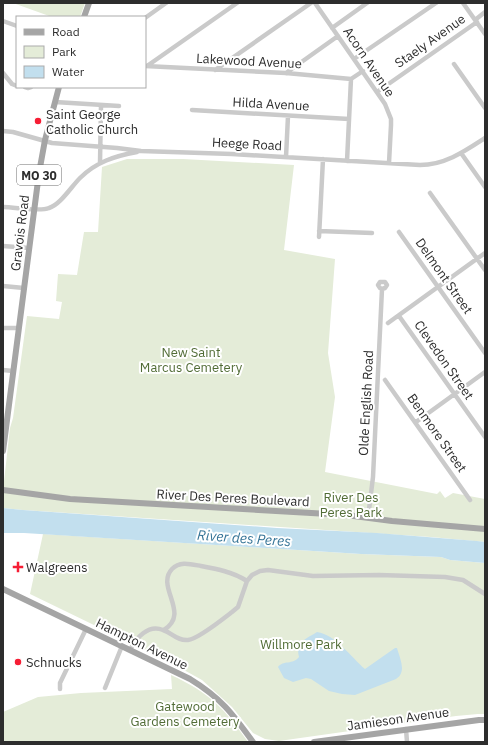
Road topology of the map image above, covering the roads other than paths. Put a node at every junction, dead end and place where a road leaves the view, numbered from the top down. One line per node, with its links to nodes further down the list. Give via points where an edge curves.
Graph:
1 (89, 3): 11 (main road)
2 (166, 3): 9 (street)
3 (237, 3): 21 (street)
4 (311, 3): 22 (street)
5 (315, 3): 16 (street, Acorn Avenue)
6 (367, 3): 16 (street)
7 (436, 3): 19 (street)
8 (463, 3): 14 (street)
9 (159, 5): 12 (street)
10 (485, 12): 14 (street, Staely Avenue)
11 (84, 16)
12 (146, 17)
13 (3, 21): 15 (street)
14 (476, 21): 17 (street); 29 (street, Staely Avenue)
15 (16, 26)
16 (332, 28): 18 (street, Acorn Avenue)
17 (485, 34)
18 (338, 36): 19 (street, Acorn Avenue); 24 (street)
19 (354, 59): 23 (street, Acorn Avenue)
20 (454, 64): 33 (street)
21 (146, 66): 22 (street, Lakewood Avenue)
22 (215, 70): 24 (street, Lakewood Avenue)
23 (363, 71): 26 (street); 29 (street, Acorn Avenue)
24 (286, 72): 26 (street, Lakewood Avenue)
25 (3, 73): 27 (street)
26 (351, 80): 36 (street)
27 (16, 86)
28 (59, 88): 30 (main road, Gravois Road / MO 30)
29 (377, 92): 47 (street, Acorn Avenue, via 385,104 390,119)
30 (55, 102): 31 (street); 39 (main road, Gravois Road / MO 30)
31 (101, 105): 32 (street); 40 (street)
32 (119, 106)
33 (485, 108)
34 (192, 110): 35 (street, Hilda Avenue)
35 (288, 116): 36 (street, Hilda Avenue); 43 (street)
36 (349, 119): 45 (street)
37 (3, 131): 39 (street, Heege Road)
38 (485, 138): 42 (street, Heege Road)
39 (45, 141): 40 (street, Heege Road, via 52,144); 51 (main road, Gravois Road / MO 30)
40 (101, 147): 41 (street, Heege Road); 46 (street)
41 (141, 151): 43 (street, Heege Road); 46 (street, via 120,155)
42 (461, 153): 47 (street, Heege Road, via 431,164); 48 (street)
43 (286, 157): 44 (street, Heege Road)
44 (323, 159): 45 (street, Heege Road); 52 (street)
45 (348, 161): 47 (street, Heege Road)
46 (100, 163): 51 (street, via 85,174 54,206)
47 (389, 163)
48 (485, 187)
49 (430, 193): 59 (street)
50 (3, 207): 51 (street)
51 (34, 209): 57 (main road, Gravois Road / MO 30)
52 (319, 231): 53 (street); 55 (street)
53 (372, 232)
54 (399, 232): 63 (street, Delmont Street)
55 (319, 237)
56 (3, 246): 57 (street)
57 (29, 248): 62 (main road, Gravois Road / MO 30)
58 (485, 254): 59 (street)
59 (477, 259): 60 (street); 63 (street)
60 (485, 270)
61 (3, 286): 62 (street)
62 (24, 288): 68 (main road, Gravois Road / MO 30)
63 (438, 288): 65 (street); 69 (street, Delmont Street)
64 (382, 289): 81 (street, Olde English Road, via 373,477)
65 (399, 316): 66 (street); 74 (street, Clevedon Street)
66 (388, 323)
67 (3, 328): 68 (street)
68 (19, 328): 71 (main road, Gravois Road / MO 30)
69 (485, 353)
70 (3, 370): 71 (street)
71 (14, 371): 75 (main road, Gravois Road / MO 30)
72 (485, 372): 74 (street)
73 (385, 380): 76 (street, Benmore Street)
74 (454, 394): 76 (street); 77 (street, Clevedon Street)
75 (6, 414): 78 (main road, Gravois Road / MO 30)
76 (416, 422): 80 (street, Benmore Street)
77 (485, 437)
78 (3, 451)
79 (3, 490): 81 (main road, River Des Peres Boulevard, via 70,499)
80 (470, 500)
81 (368, 518): 82 (main road, River Des Peres Boulevard)
82 (485, 529)
83 (247, 581): 85 (street, via 252,575 268,570 314,576 446,577 462,580); 87 (street, via 238,607 193,639 183,640); 87 (street, via 223,570 184,563 176,565 168,574 167,580 174,618 170,626)
84 (3, 589): 86 (main road, Hampton Avenue)
85 (485, 594)
86 (86, 629): 88 (main road, Hampton Avenue); 91 (street, via 60,683)
87 (164, 630): 89 (street, via 153,628 146,631)
88 (122, 646): 89 (main road, Hampton Avenue); 90 (street)
89 (130, 650): 94 (main road, Hampton Avenue, via 207,690 224,705)
90 (105, 688)
91 (60, 689)
92 (485, 720): 93 (main road, Jamieson Avenue)
93 (406, 729): 95 (main road, Jamieson Avenue); 96 (street)
94 (253, 742)
95 (314, 742)
96 (407, 742)

